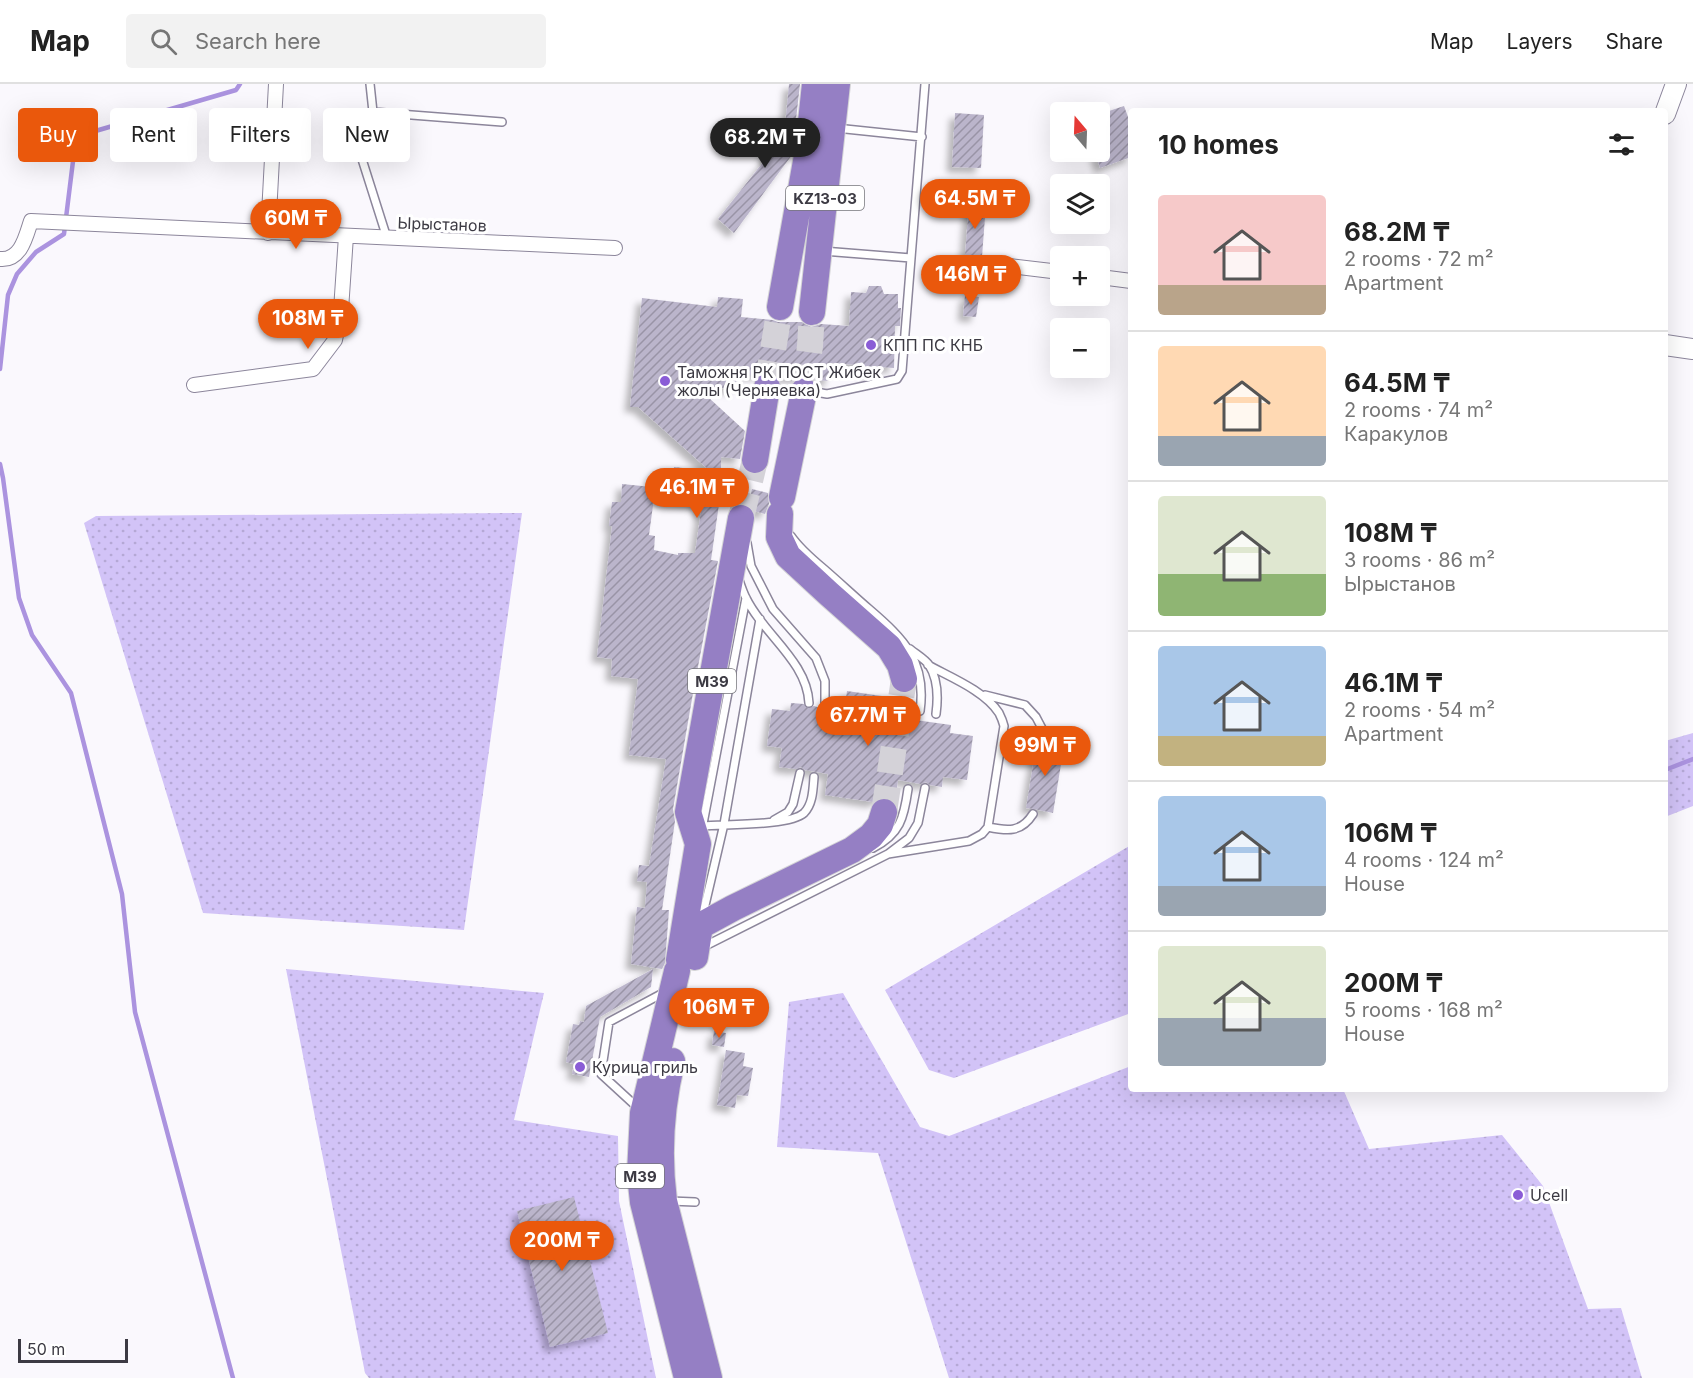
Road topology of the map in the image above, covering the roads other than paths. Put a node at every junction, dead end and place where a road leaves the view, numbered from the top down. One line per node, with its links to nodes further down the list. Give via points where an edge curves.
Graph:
1 (276, 84): 14 (street)
2 (370, 84): 7 (lane)
3 (815, 84): 25 (highway, KZ13-03, via 808,150)
4 (837, 84): 11 (highway, KZ13-03)
5 (926, 84): 12 (lane)
6 (1676, 84): 8 (main road)
7 (373, 108)
8 (1667, 108)
9 (410, 115): 10 (lane)
10 (502, 122)
11 (833, 128): 12 (lane); 18 (highway, KZ13-03)
12 (922, 137): 19 (lane)
13 (363, 162): 16 (lane)
14 (268, 232): 15 (street, Ырыстанов); 20 (street, Ырыстанов, via 31,221 20,251)
15 (346, 236): 16 (street, Ырыстанов); 29 (street, via 341,310 334,340 314,369)
16 (387, 238): 17 (street, Ырыстанов)
17 (615, 248)
18 (818, 250): 19 (lane); 26 (highway, KZ13-03)
19 (911, 258): 31 (lane, via 902,371 897,380 827,393)
20 (0, 259)
21 (1001, 265): 22 (street)
22 (1050, 271)
23 (1110, 278): 24 (street)
24 (1128, 281)
25 (780, 307)
26 (812, 312)
27 (1668, 345): 28 (main road)
28 (1693, 349)
29 (194, 385)
30 (767, 387): 32 (highway)
31 (804, 391): 33 (highway)
32 (754, 460)
33 (781, 506): 38 (lane, via 796,544); 40 (highway, via 779,537 788,556 889,647)
34 (742, 516): 35 (highway, M39); 43 (lane, via 752,566 773,609 816,658 825,681)
35 (733, 563): 36 (lane); 56 (highway, M39, via 688,812)
36 (746, 598): 37 (lane); 56 (lane)
37 (760, 619): 42 (lane, via 800,671); 54 (lane)
38 (908, 646): 39 (lane); 44 (lane, via 920,677)
39 (928, 664): 41 (lane); 45 (lane, via 935,678)
40 (904, 679)
41 (980, 694): 46 (lane, via 1025,705); 55 (lane, via 1000,713 1005,726)
42 (809, 703)
43 (825, 703)
44 (920, 711)
45 (936, 714)
46 (1047, 738)
47 (800, 773): 53 (lane, via 788,812)
48 (814, 777): 53 (lane, via 810,803 804,812 795,818)
49 (925, 788): 58 (lane, via 918,823 909,838)
50 (908, 789): 57 (lane, via 898,828 884,843)
51 (884, 812): 59 (highway, via 871,836 852,850 803,878)
52 (1033, 814): 55 (lane, via 1028,822 1007,831)
53 (770, 822): 54 (lane)
54 (724, 824): 56 (lane); 59 (lane)
55 (988, 826): 58 (lane, via 969,841)
56 (701, 835): 60 (highway, M39)
57 (866, 852)
58 (888, 854): 60 (lane)
59 (700, 926): 60 (highway, M39)
60 (685, 968): 61 (highway, M39); 61 (lane, via 609,1022 601,1074); 62 (highway, M39, via 661,1131)
61 (643, 1113): 64 (highway, M39, via 642,1202)
62 (664, 1201): 63 (lane); 65 (highway, M39)
63 (695, 1202)
64 (687, 1378)
65 (709, 1378)

